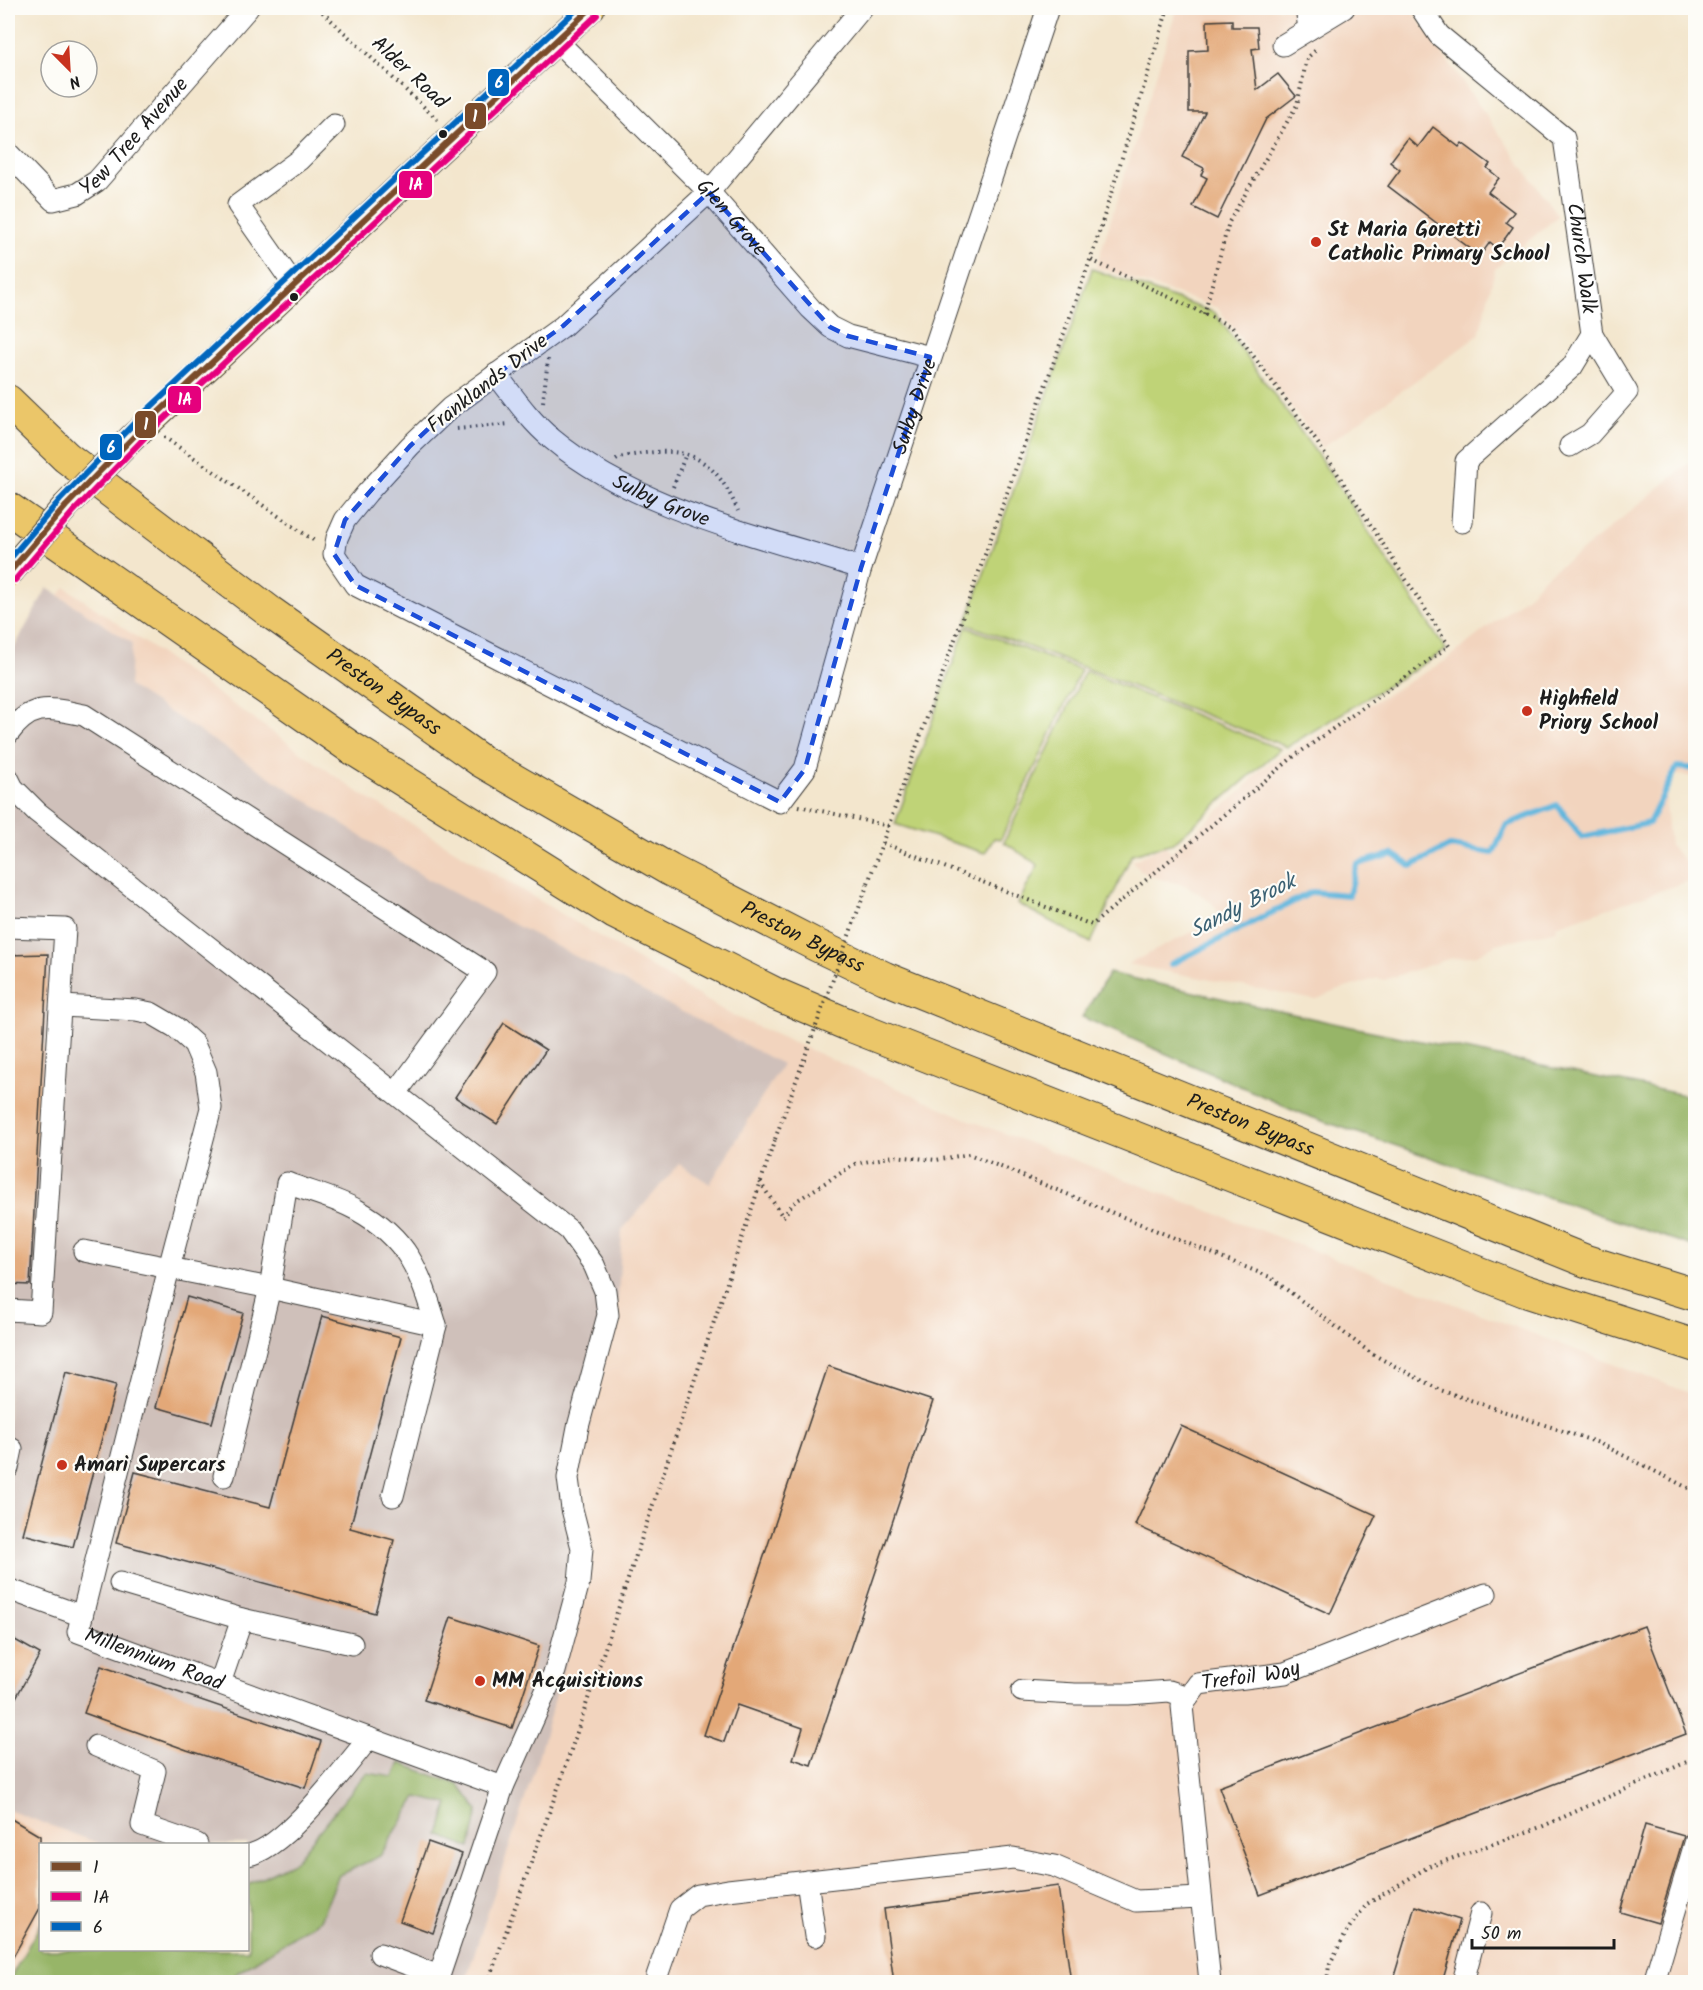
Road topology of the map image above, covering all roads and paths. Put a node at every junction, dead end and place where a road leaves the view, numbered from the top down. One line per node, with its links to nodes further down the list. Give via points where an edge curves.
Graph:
1 (248, 8): 15 (street, Yew Tree Avenue, via 97,181 77,194 53,200)
2 (318, 8): 14 (path, Alder Road)
3 (591, 8): 11 (main road)
4 (862, 8): 16 (street, Franklands Drive)
5 (1048, 8): 21 (street, Sulby Drive)
6 (1168, 8): 17 (path)
7 (1306, 8): 10 (street)
8 (1344, 8): 10 (street)
9 (1421, 8): 20 (street, Church Walk, via 1439,35 1564,138)
10 (1317, 36): 12 (street); 19 (path, via 1307,58 1298,105 1229,222)
11 (556, 40): 14 (main road); 16 (street, Glen Grove)
12 (1283, 45)
13 (334, 125): 18 (street, via 299,160 238,205)
14 (454, 135): 18 (main road)
15 (8, 153)
16 (709, 192): 21 (street, Glen Grove, via 830,327 848,336); 22 (street, Franklands Drive, via 563,326)
17 (1091, 260): 19 (path); 38 (path)
18 (294, 285): 24 (main road)
19 (1204, 314): 39 (path, via 1232,327 1310,432 1449,646 1292,758 1092,925)
20 (1592, 334): 25 (street, via 1627,392 1590,434); 30 (street, Church Walk, via 1572,367 1466,462)
21 (930, 357): 33 (street, Sulby Drive)
22 (496, 374): 27 (street, Sulby Grove, via 550,437); 32 (street, Franklands Drive, via 450,408 366,493 345,520)
23 (8, 401): 46 (highway, Preston Bypass, via 66,457 270,612 481,761 670,870 885,978)
24 (139, 431): 32 (path); 34 (main road, bridge, via 66,506)
25 (1570, 446)
26 (686, 454): 27 (path, via 644,452 619,458); 28 (path); 31 (path, via 720,476 737,510)
27 (603, 474): 28 (street, Sulby Grove)
28 (666, 504): 31 (street, Sulby Grove)
29 (8, 508): 48 (highway, via 350,747 615,913 776,994 849,1025)
30 (1462, 522)
31 (741, 530): 33 (street, Sulby Grove)
32 (334, 554): 37 (street, via 355,585)
33 (861, 568): 37 (street, Sulby Drive, via 805,769)
34 (8, 574)
35 (8, 734): 42 (street, via 24,715 50,708 84,715 485,972)
36 (8, 778): 42 (street, via 37,812)
37 (780, 802): 38 (path)
38 (889, 826): 39 (path)
39 (883, 843): 43 (path, bridge)
40 (8, 927): 41 (street, via 65,929)
41 (62, 1006): 45 (street, Millennium Road, via 151,1013 194,1044 206,1072 211,1108); 51 (street, via 41,1312)
42 (396, 1093): 72 (street, via 569,1230 594,1265 605,1290 608,1315 568,1478 582,1548 579,1582 555,1671)
43 (760, 1182): 58 (path, via 783,1217 793,1203 855,1164 894,1156 936,1160 969,1154 1270,1277 1372,1354 1440,1390 1599,1443); 83 (path, via 562,1777)
44 (84, 1251): 45 (street)
45 (169, 1268): 47 (street); 63 (street, Millennium Road)
46 (1616, 1270): 49 (highway); 50 (highway, Preston Bypass)
47 (270, 1288): 52 (street); 52 (street, via 287,1184 356,1209 391,1231 416,1269); 57 (street)
48 (1525, 1291): 53 (highway); 54 (highway)
49 (1695, 1291)
50 (1695, 1295)
51 (8, 1310)
52 (436, 1325): 59 (street)
53 (1695, 1346)
54 (1695, 1361)
55 (8, 1449): 56 (street, via 12,1449)
56 (8, 1468)
57 (224, 1476)
58 (1695, 1492)
59 (393, 1496)
60 (120, 1583): 64 (street)
61 (8, 1589): 63 (street)
62 (1486, 1594): 68 (street, Trefoil Way, via 1285,1673 1198,1684)
63 (82, 1616): 66 (street, Millennium Road, via 78,1632)
64 (242, 1619): 65 (street); 66 (street)
65 (352, 1644)
66 (220, 1683): 69 (street, Millennium Road)
67 (1022, 1691): 68 (street, via 1128,1694 1169,1690)
68 (1188, 1697): 77 (street, Trefoil Way, via 1182,1706)
69 (369, 1738): 72 (street, Millennium Road); 75 (street, via 274,1843)
70 (96, 1746): 74 (street, via 155,1771 142,1825)
71 (1695, 1755): 85 (path, via 1541,1827 1428,1867 1367,1904 1329,1965)
72 (503, 1786): 82 (street)
73 (1695, 1840): 87 (street)
74 (192, 1843)
75 (249, 1855)
76 (807, 1881): 77 (street, via 1013,1858 1054,1866 1136,1901); 79 (street); 81 (street, via 698,1895 680,1910)
77 (1201, 1898): 84 (street, Trefoil Way)
78 (1481, 1913): 86 (street)
79 (815, 1936)
80 (380, 1954): 82 (street)
81 (657, 1976)
82 (438, 1979)
83 (488, 1983)
84 (1210, 1983)
85 (1327, 1983)
86 (1463, 1983)
87 (1654, 1983)

